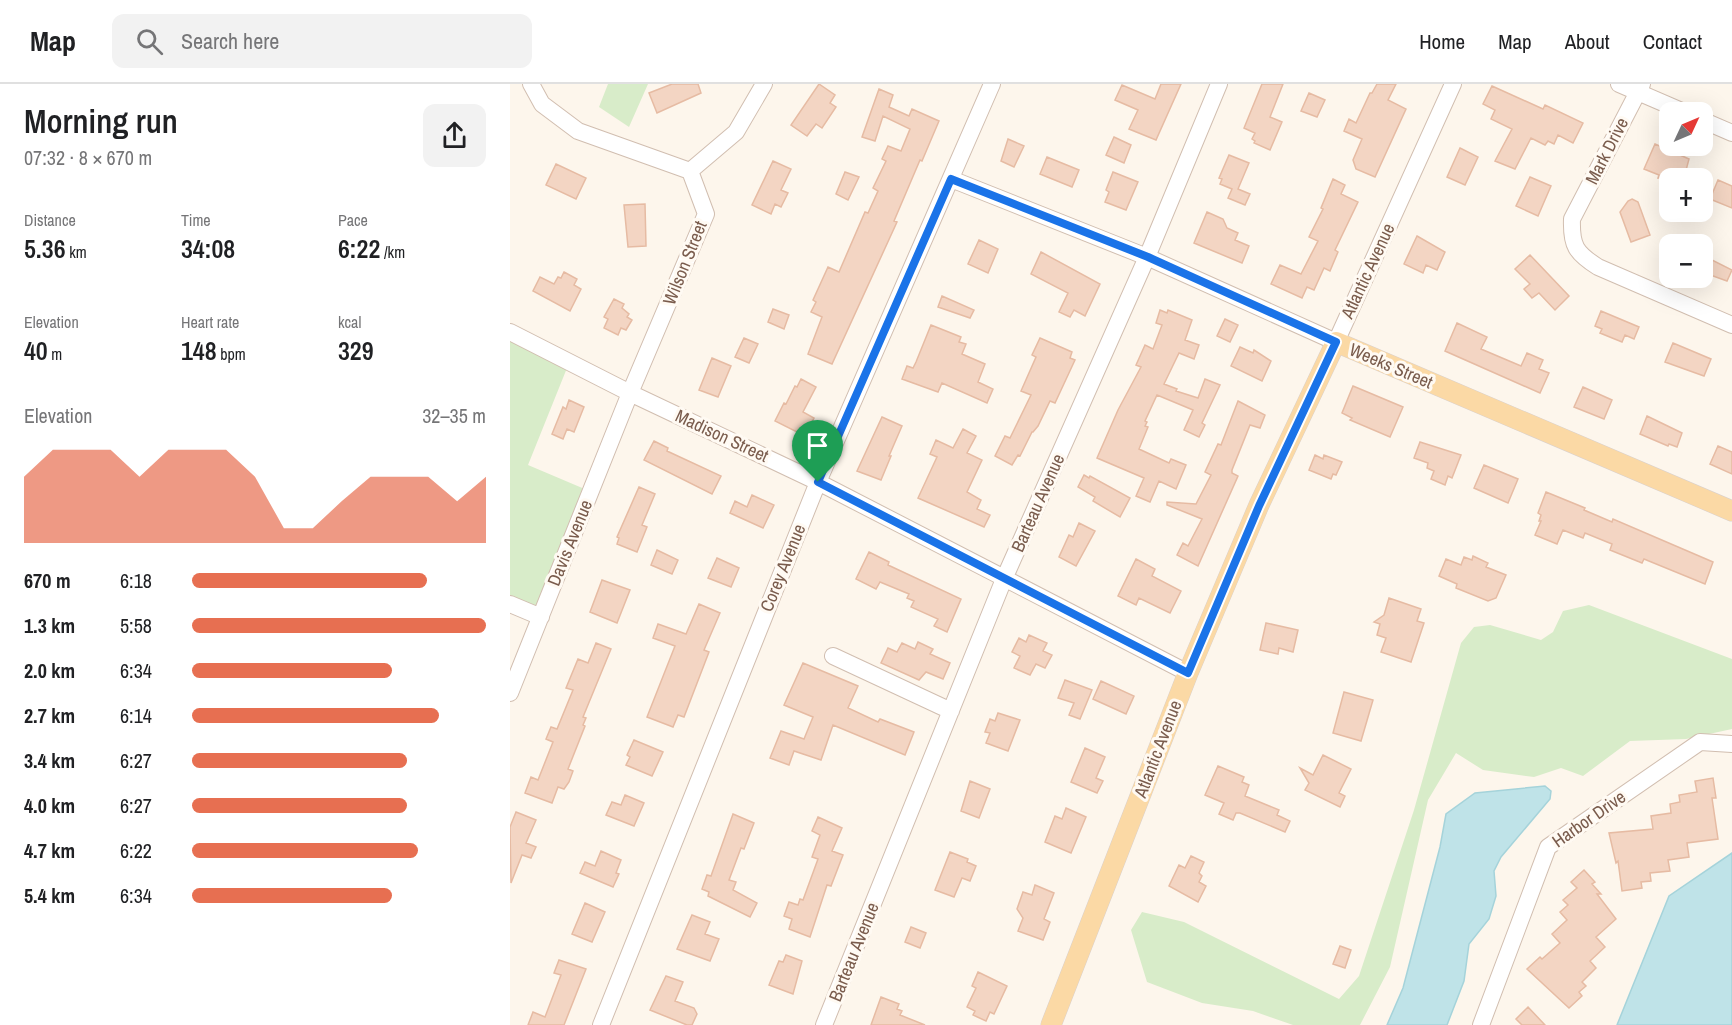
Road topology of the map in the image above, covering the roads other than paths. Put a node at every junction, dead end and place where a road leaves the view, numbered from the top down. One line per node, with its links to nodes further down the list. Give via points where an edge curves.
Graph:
1 (531, 84): 11 (street, via 542,104 578,131)
2 (764, 84): 11 (street, via 736,132)
3 (992, 84): 12 (street, Corey Avenue)
4 (1219, 84): 13 (street, Barteau Avenue)
5 (1453, 84): 16 (street, Atlantic Avenue)
6 (1619, 84): 7 (street)
7 (1640, 88): 8 (street); 14 (street, Mark Drive, via 1572,219 1571,238 1580,256 1598,267)
8 (1666, 102)
9 (1713, 125): 10 (street)
10 (1732, 133)
11 (690, 171): 17 (street, Wilson Street, via 706,214)
12 (951, 179): 13 (street, Weeks Street); 18 (street, Corey Avenue)
13 (1148, 257): 16 (street, Weeks Street); 20 (street, Barteau Avenue)
14 (1732, 325)
15 (510, 332): 17 (street, Madison Street)
16 (1336, 342): 19 (main road, Weeks Street); 24 (main road, Atlantic Avenue, via 1259,506)
17 (630, 393): 18 (street, Madison Street); 22 (street, Davis Avenue)
18 (818, 482): 20 (street, Madison Street); 28 (street, Corey Avenue)
19 (1732, 511)
20 (1004, 579): 24 (street, Madison Street); 26 (street, Barteau Avenue)
21 (510, 604): 22 (street)
22 (541, 617): 25 (street, Davis Avenue)
23 (833, 656): 26 (street)
24 (1188, 673): 30 (main road, Atlantic Avenue)
25 (510, 693)
26 (951, 711): 29 (street, Barteau Avenue)
27 (1732, 744): 31 (street, Harbor Drive, via 1700,742 1548,847)
28 (601, 1025)
29 (825, 1025)
30 (1051, 1025)
31 (1481, 1025)

